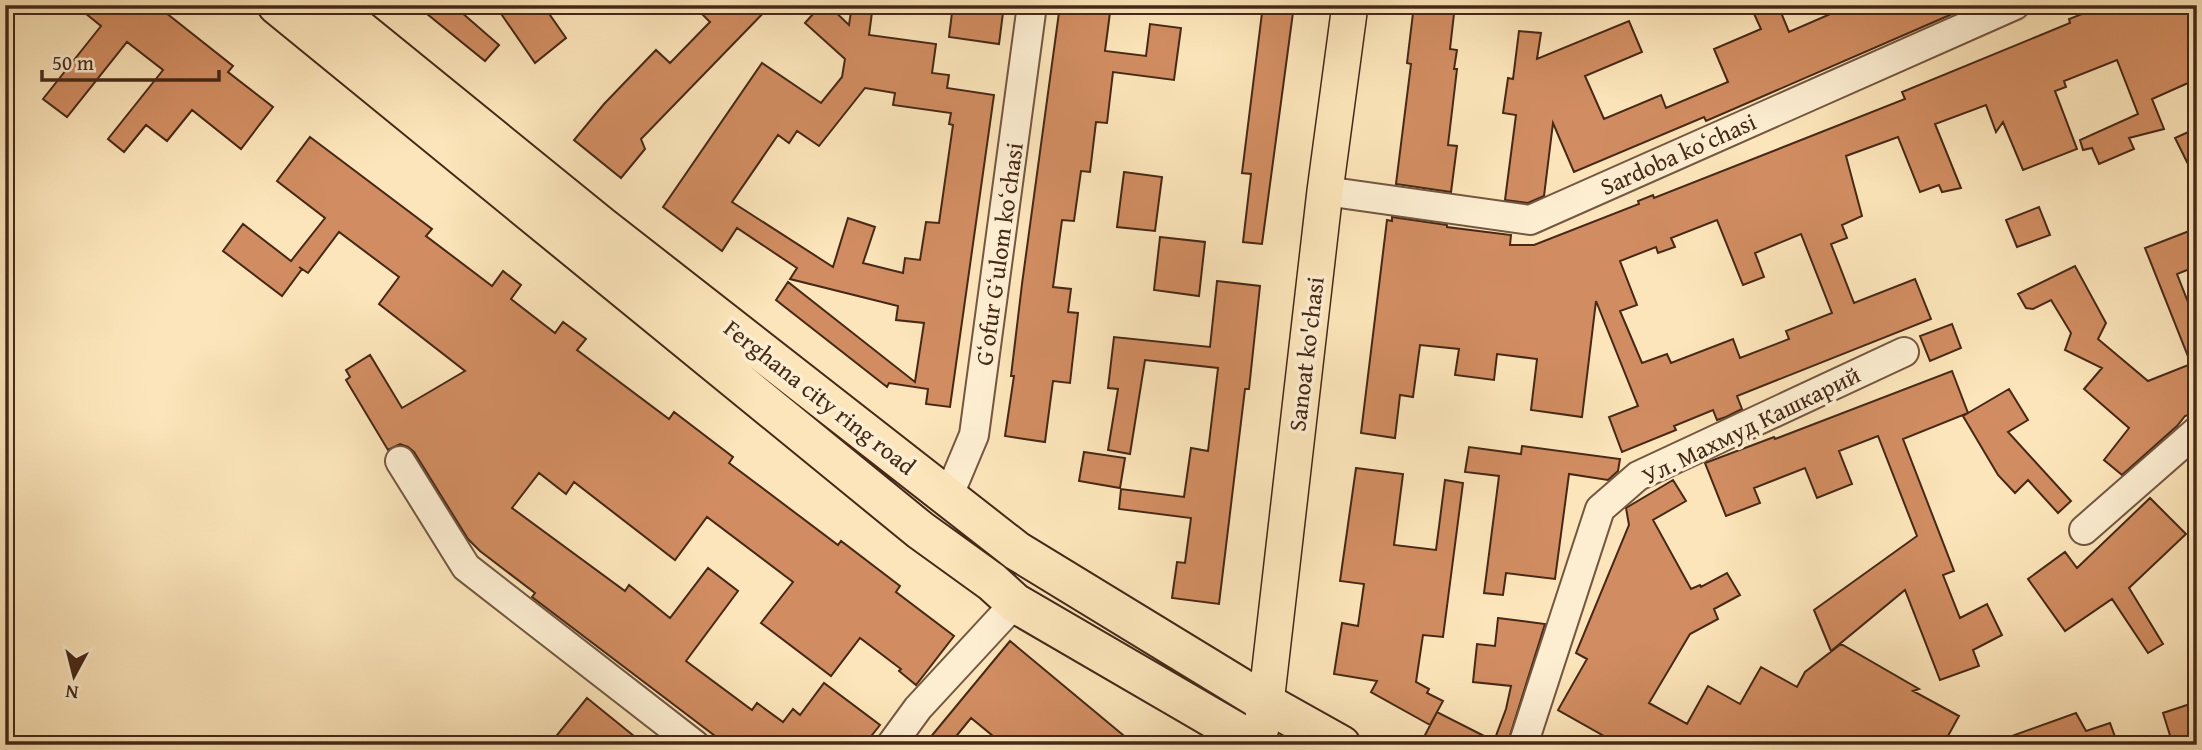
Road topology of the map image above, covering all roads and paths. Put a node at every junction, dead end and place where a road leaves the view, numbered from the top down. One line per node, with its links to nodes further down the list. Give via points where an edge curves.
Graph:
1 (277, 5): 12 (highway, Ferghana city ring road)
2 (329, 5): 10 (highway, Ferghana city ring road)
3 (1032, 5): 10 (street, Gʻofur Gʻulom koʻchasi, via 974,435)
4 (1350, 5): 6 (main road, Sanoat ko'chasi)
5 (2015, 5): 6 (street, Sardoba koʻchasi, via 1530,220)
6 (1325, 191): 13 (main road, Sanoat ko'chasi)
7 (1904, 352): 18 (street, Ул. Махмуд Кашкарий, via 1638,476 1600,509)
8 (2197, 431): 11 (street)
9 (400, 461): 15 (street, via 466,567)
10 (947, 497): 13 (highway, Ferghana city ring road, via 1017,551)
11 (2084, 530)
12 (1015, 603): 14 (highway, Ferghana city ring road); 16 (street, via 918,708)
13 (1266, 703): 14 (main road, Sanoat ko'chasi); 17 (highway, Ferghana city ring road)
14 (1258, 744)
15 (695, 745)
16 (891, 745)
17 (1341, 745)
18 (1523, 745)

